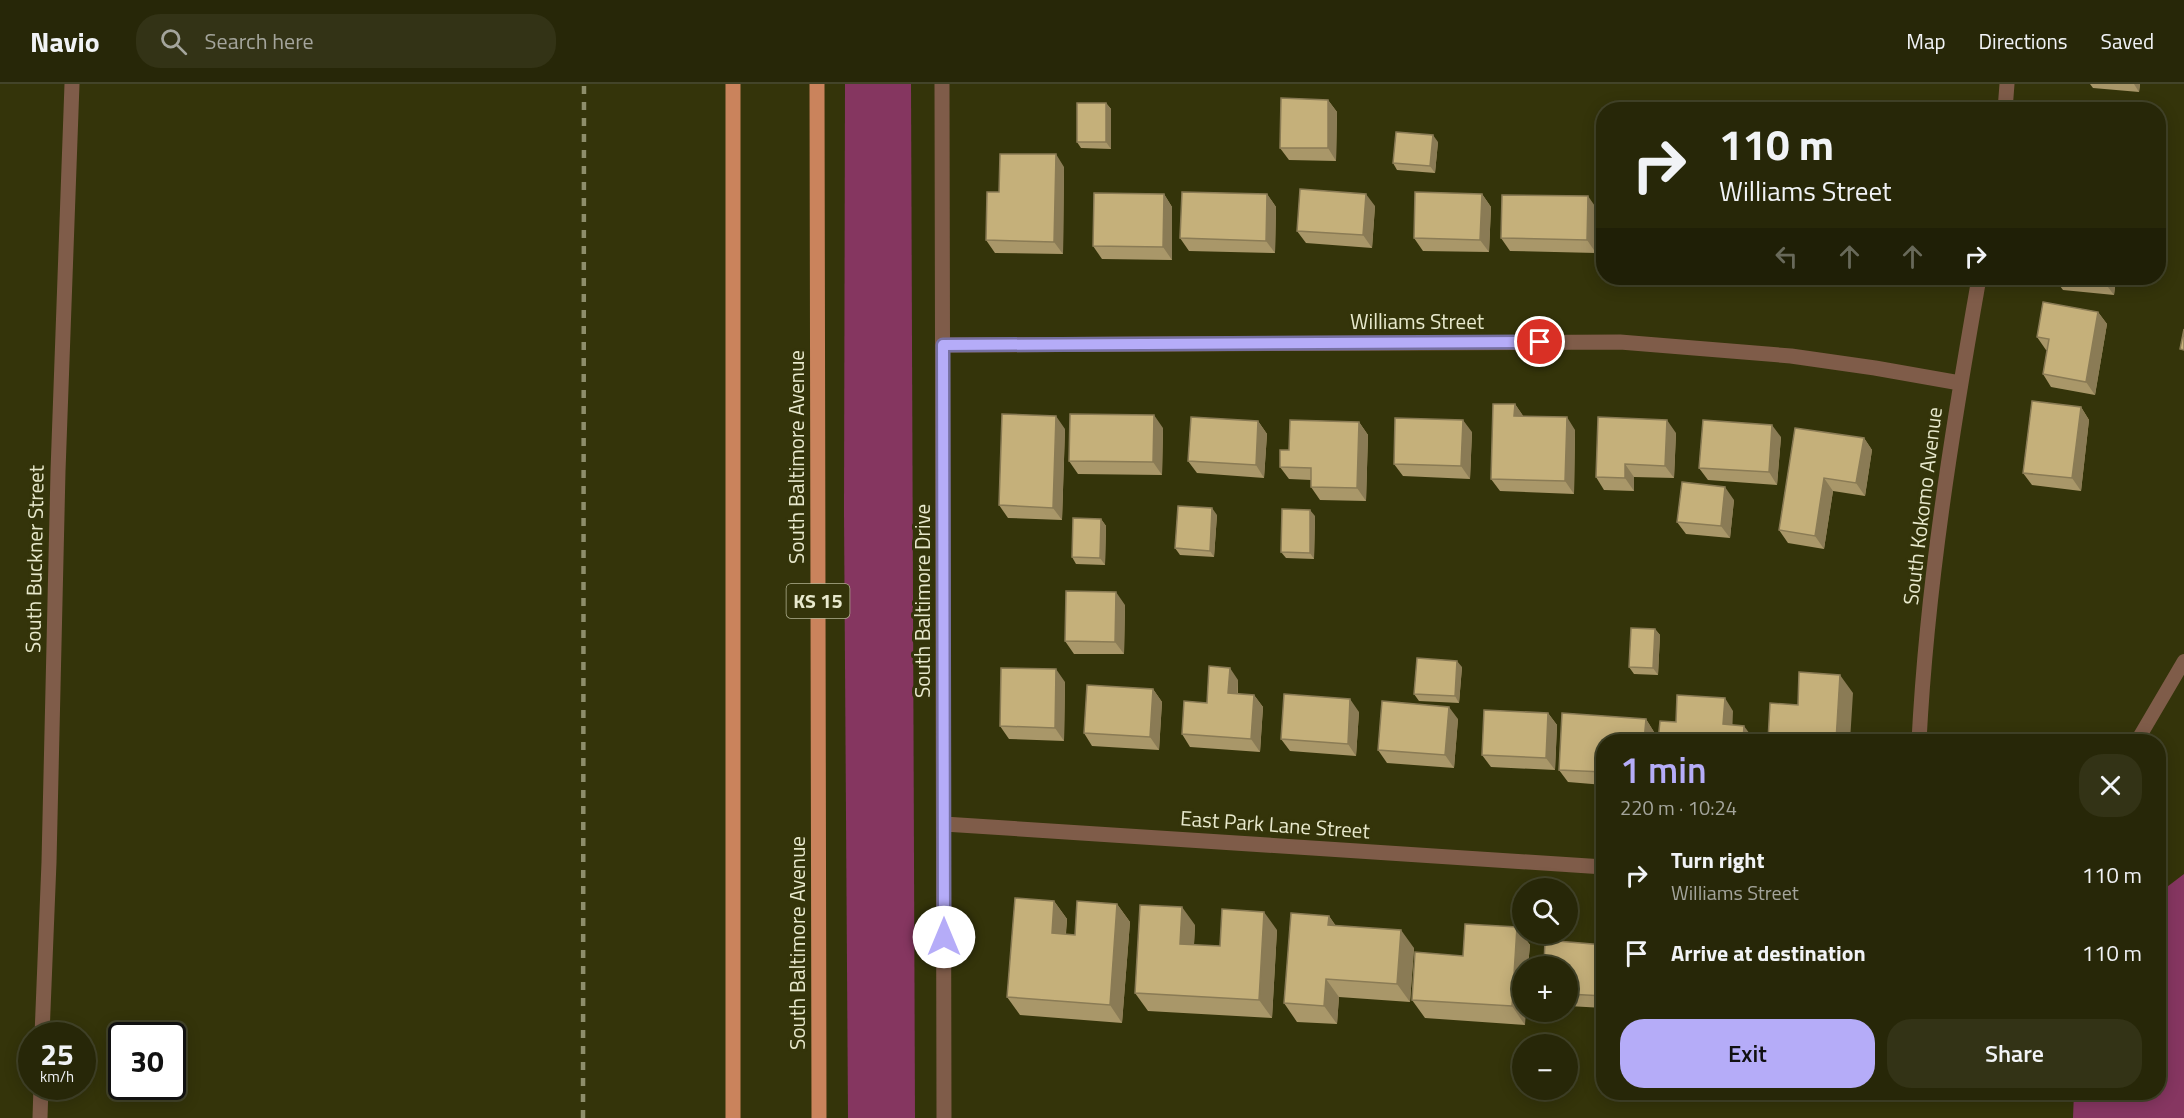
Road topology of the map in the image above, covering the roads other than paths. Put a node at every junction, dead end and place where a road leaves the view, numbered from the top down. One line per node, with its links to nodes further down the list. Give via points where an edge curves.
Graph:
1 (72, 84): 15 (street, South Buckner Street)
2 (733, 84): 18 (main road)
3 (817, 84): 19 (main road, South Baltimore Avenue / KS 15)
4 (942, 84): 8 (street, South Baltimore Drive)
5 (2007, 84): 6 (street)
6 (2006, 102)
7 (1978, 285): 9 (street, South Kokomo Avenue)
8 (943, 345): 9 (street, Williams Street, via 1620,342 1791,356); 13 (street, South Baltimore Drive)
9 (1960, 383): 11 (street, South Kokomo Avenue, via 1940,518)
10 (2184, 661): 12 (lane)
11 (1919, 734)
12 (2141, 734)
13 (944, 824): 14 (street, East Park Lane Street); 20 (street, South Baltimore Drive)
14 (1596, 866)
15 (42, 1022)
16 (41, 1100): 17 (street)
17 (40, 1118)
18 (733, 1118)
19 (819, 1118)
20 (944, 1118)

